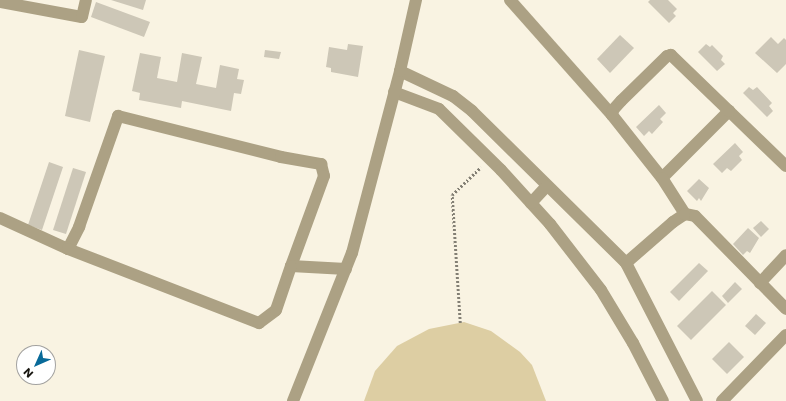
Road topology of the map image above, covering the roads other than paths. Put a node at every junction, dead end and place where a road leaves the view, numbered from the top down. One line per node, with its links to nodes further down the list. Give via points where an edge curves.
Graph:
1 (86, 0): 4 (street, via 82,16)
2 (416, 0): 5 (street)
3 (510, 0): 10 (street)
4 (0, 2)
5 (400, 71): 6 (street); 7 (street)
6 (394, 92): 8 (street); 23 (street)
7 (448, 93): 8 (street); 11 (street, via 477,115)
8 (439, 109): 13 (street)
9 (729, 111): 10 (street, via 677,60 668,55 613,110); 12 (street); 14 (street)
10 (612, 115): 14 (street)
11 (516, 154): 13 (street); 15 (street)
12 (786, 166)
13 (500, 170): 16 (street)
14 (662, 178): 17 (street)
15 (547, 186): 16 (street); 21 (street)
16 (530, 203): 28 (street, via 601,290 633,343)
17 (685, 214): 21 (street); 24 (street, via 695,216)
18 (0, 218): 19 (street)
19 (68, 250): 22 (street, via 259,323 276,310); 22 (street, via 79,227 118,116 281,157 321,164 324,176)
20 (786, 255): 24 (street)
21 (626, 264): 29 (street)
22 (291, 266): 23 (street)
23 (346, 269): 27 (street)
24 (760, 283): 25 (street)
25 (786, 309)
26 (786, 335): 30 (street)
27 (293, 401)
28 (663, 401)
29 (697, 401)
30 (722, 401)

